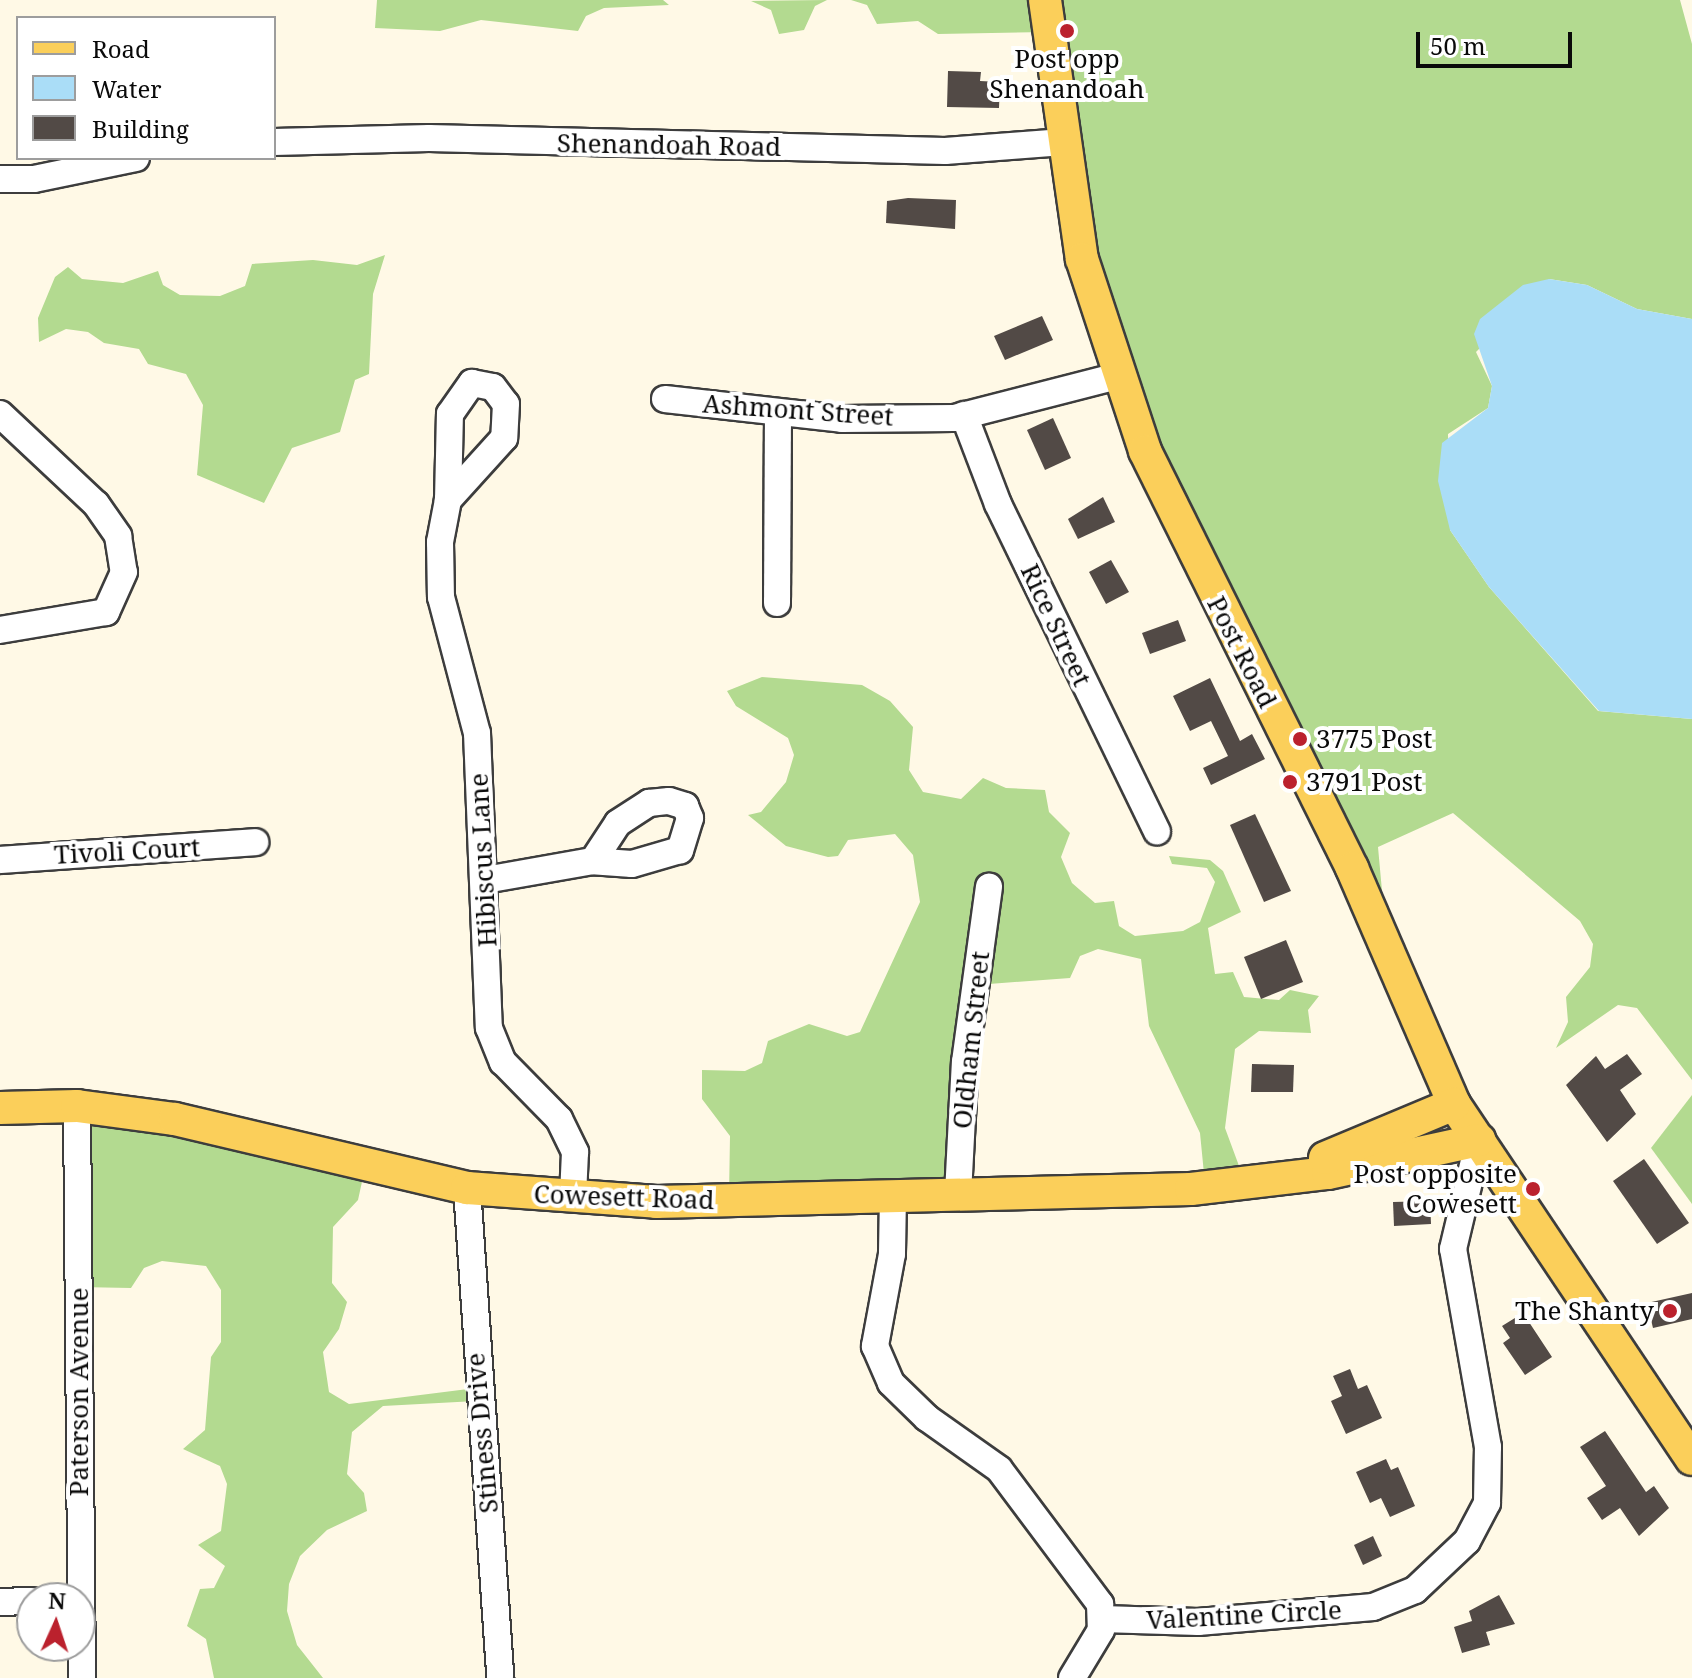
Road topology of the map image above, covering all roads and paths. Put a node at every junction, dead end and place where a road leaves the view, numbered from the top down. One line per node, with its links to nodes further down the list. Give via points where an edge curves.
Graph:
1 (1045, 0): 3 (main road, Post Road)
2 (276, 142): 3 (street, Shenandoah Road, via 429,138 945,151)
3 (1064, 142): 6 (main road, Post Road, via 1082,259)
4 (123, 160): 5 (street)
5 (0, 179)
6 (1118, 376): 10 (street, Ashmont Street); 20 (main road, Post Road, via 1145,451 1352,868)
7 (665, 399): 9 (street, Ashmont Street)
8 (0, 414): 13 (street, via 96,504 118,536 124,572 106,612)
9 (778, 414): 10 (street, Ashmont Street, via 842,419); 12 (street)
10 (964, 415): 14 (street, Rice Street, via 998,504)
11 (448, 500): 18 (street, Hibiscus Lane, via 440,542 441,597 477,733)
12 (777, 603)
13 (0, 630)
14 (1157, 831)
15 (255, 842): 16 (street, Tivoli Court)
16 (0, 860)
17 (593, 861): 18 (street)
18 (485, 880): 28 (street, Hibiscus Lane, via 489,1028 503,1062 559,1119 575,1152)
19 (989, 887): 26 (street, Oldham Street, via 965,1062)
20 (1454, 1104): 23 (main road, Post Road); 24 (main road, Cowesett Road)
21 (77, 1106): 22 (main road, Cowesett Road); 25 (main road, Cowesett Road, via 280,1140); 30 (street, Paterson Avenue)
22 (0, 1108)
23 (1479, 1140): 24 (main road, Cowesett Road); 29 (main road, Post Road); 31 (street, Valentine Circle, via 1453,1249 1488,1447 1487,1503 1467,1541 1415,1590 1373,1607 1198,1622)
24 (1257, 1182): 26 (main road, Cowesett Road)
25 (467, 1188): 28 (main road, Cowesett Road); 32 (street, Stiness Drive)
26 (958, 1194): 27 (main road, Cowesett Road)
27 (893, 1195): 28 (main road, Cowesett Road, via 656,1202); 31 (street, via 892,1254 875,1346 891,1383 927,1418 999,1469 1082,1577 1100,1604)
28 (573, 1196)
29 (1692, 1459)
30 (80, 1582)
31 (1102, 1619): 33 (street)
32 (500, 1678)
33 (1072, 1678)

